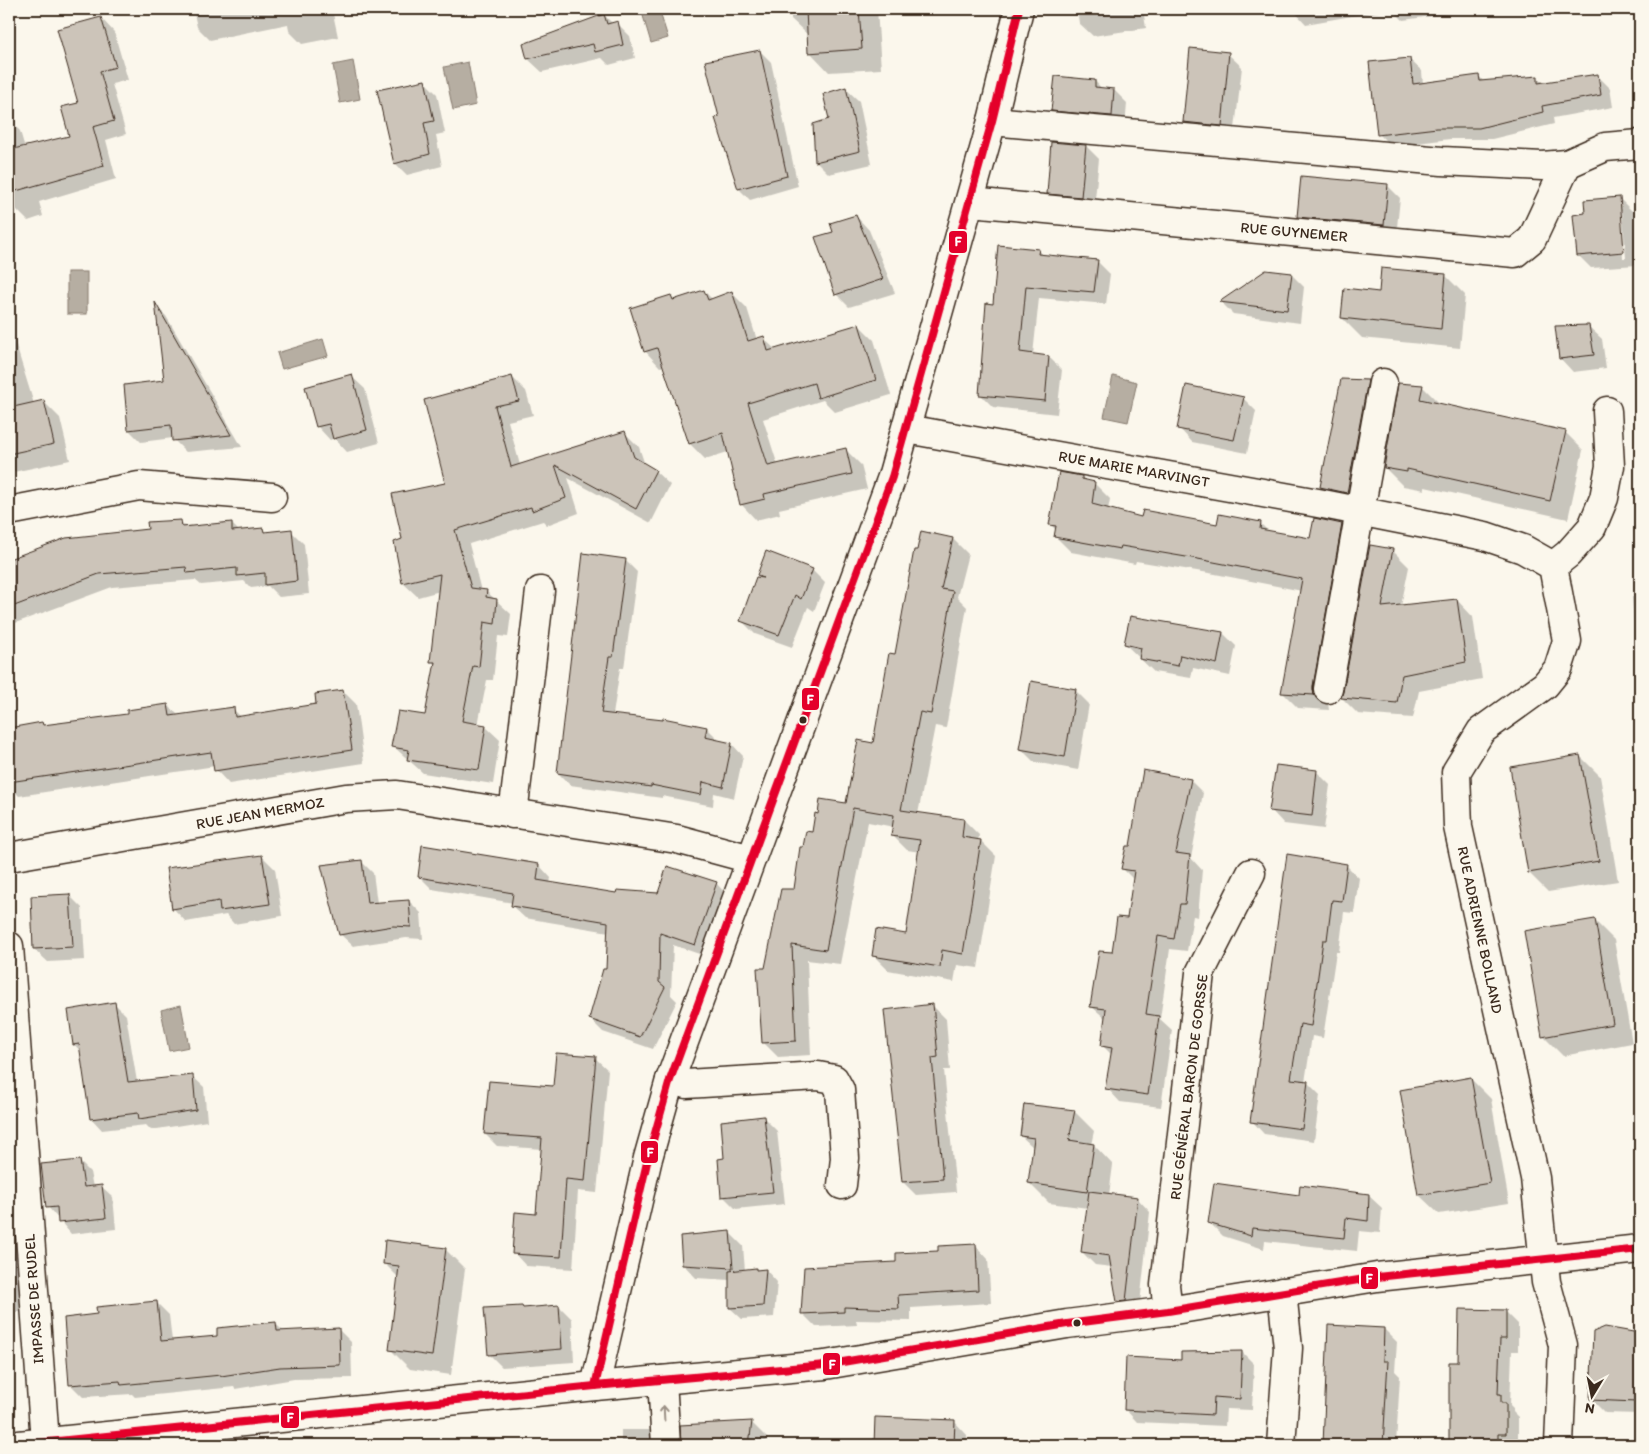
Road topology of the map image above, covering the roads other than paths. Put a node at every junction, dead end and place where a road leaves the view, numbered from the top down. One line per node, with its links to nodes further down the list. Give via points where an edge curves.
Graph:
1 (1019, 9): 2 (street)
2 (992, 122): 4 (street, via 1442,161 1542,166); 5 (street)
3 (1640, 144): 4 (street, via 1605,147)
4 (1566, 164): 5 (street, RUE GUYNEMER, via 1532,239 1515,253)
5 (970, 202): 8 (street)
6 (1383, 383): 11 (street)
7 (1607, 411): 12 (street, via 1610,466 1604,498 1592,527)
8 (907, 428): 11 (street, RUE MARIE MARVINGT); 17 (street)
9 (272, 498): 10 (street, via 139,486)
10 (9, 511)
11 (1360, 512): 12 (street, RUE MARIE MARVINGT, via 1485,536 1523,549); 14 (street)
12 (1553, 566): 23 (street, RUE ADRIENNE BOLLAND, via 1567,641 1558,669 1545,685 1481,731 1456,772 1458,827 1535,1178)
13 (540, 590): 15 (street)
14 (1328, 689)
15 (512, 814): 16 (street, RUE JEAN MERMOZ, via 397,795 346,798); 17 (street, RUE JEAN MERMOZ, via 676,839)
16 (9, 857)
17 (751, 859): 20 (street)
18 (1251, 873): 25 (street, RUE GÉNÉRAL BARON DE GORSSE, via 1200,973 1165,1285)
19 (9, 946): 28 (street, IMPASSE DE RUDEL)
20 (670, 1080): 21 (street, via 686,1084 818,1076 834,1079 840,1090 843,1129 845,1158); 27 (street, via 648,1158)
21 (842, 1185)
22 (1640, 1249): 23 (street)
23 (1543, 1260): 24 (street, via 1378,1277); 31 (street, RUE ADRIENNE BOLLAND, via 1563,1345)
24 (1282, 1292): 25 (street); 30 (street, via 1288,1348)
25 (1168, 1311): 26 (street, via 1067,1324 825,1365)
26 (662, 1380): 27 (street); 29 (street, one-way to 26)
27 (595, 1386): 28 (street)
28 (32, 1444)
29 (666, 1445)
30 (1281, 1445)
31 (1559, 1445)

